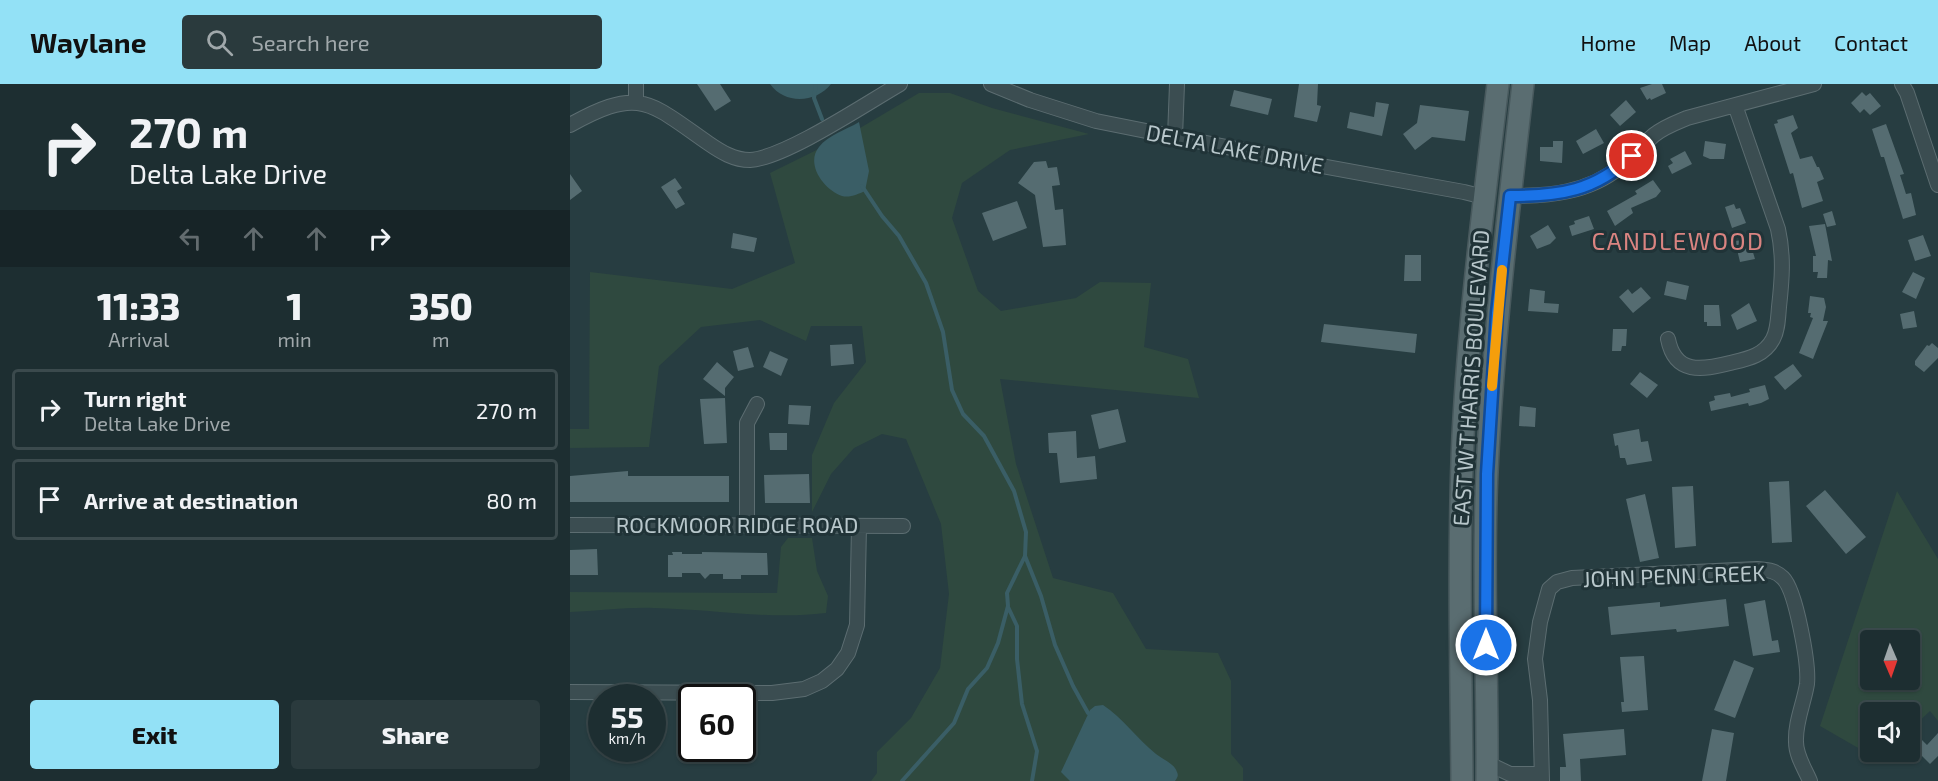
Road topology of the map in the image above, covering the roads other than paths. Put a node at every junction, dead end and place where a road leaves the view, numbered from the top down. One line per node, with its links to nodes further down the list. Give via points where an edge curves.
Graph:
1 (636, 84): 9 (street)
2 (900, 84): 9 (street, via 804,139 750,160 731,157 660,110)
3 (991, 84): 12 (street, DELTA LAKE DRIVE, via 1066,113)
4 (1177, 84): 12 (street)
5 (1498, 84): 13 (main road, EAST W T HARRIS BOULEVARD)
6 (1523, 84): 15 (main road, EAST W T HARRIS BOULEVARD)
7 (1814, 84): 10 (street)
8 (1902, 84): 14 (street)
9 (636, 102): 11 (street, via 617,104)
10 (1735, 105): 15 (street, via 1670,125 1621,167 1589,186 1554,194); 18 (street, via 1783,249 1777,328 1767,348 1758,355 1707,369 1682,363)
11 (570, 125)
12 (1175, 137): 16 (street, DELTA LAKE DRIVE)
13 (1491, 137): 15 (main road); 16 (main road, EAST W T HARRIS BOULEVARD)
14 (1938, 185)
15 (1510, 196): 17 (main road, EAST W T HARRIS BOULEVARD)
16 (1484, 197): 17 (main road, via 1494,208); 27 (main road, EAST W T HARRIS BOULEVARD, via 1470,321 1461,502)
17 (1502, 267): 25 (main road, EAST W T HARRIS BOULEVARD, via 1487,474)
18 (1668, 339)
19 (757, 404): 21 (street, via 747,423)
20 (570, 525): 21 (street, ROCKMOOR RIDGE ROAD)
21 (747, 526): 22 (street, ROCKMOOR RIDGE ROAD)
22 (859, 526): 23 (street, ROCKMOOR RIDGE ROAD); 24 (street, via 855,635 843,661 822,681 804,689 772,693)
23 (903, 526)
24 (570, 692)
25 (1487, 772): 26 (street)
26 (1541, 778): 28 (street, JOHN PENN CREEK, via 1535,659 1549,589 1572,578 1757,569 1770,570 1785,580 1797,614 1807,668 1796,744)
27 (1462, 781)
28 (1810, 781)

